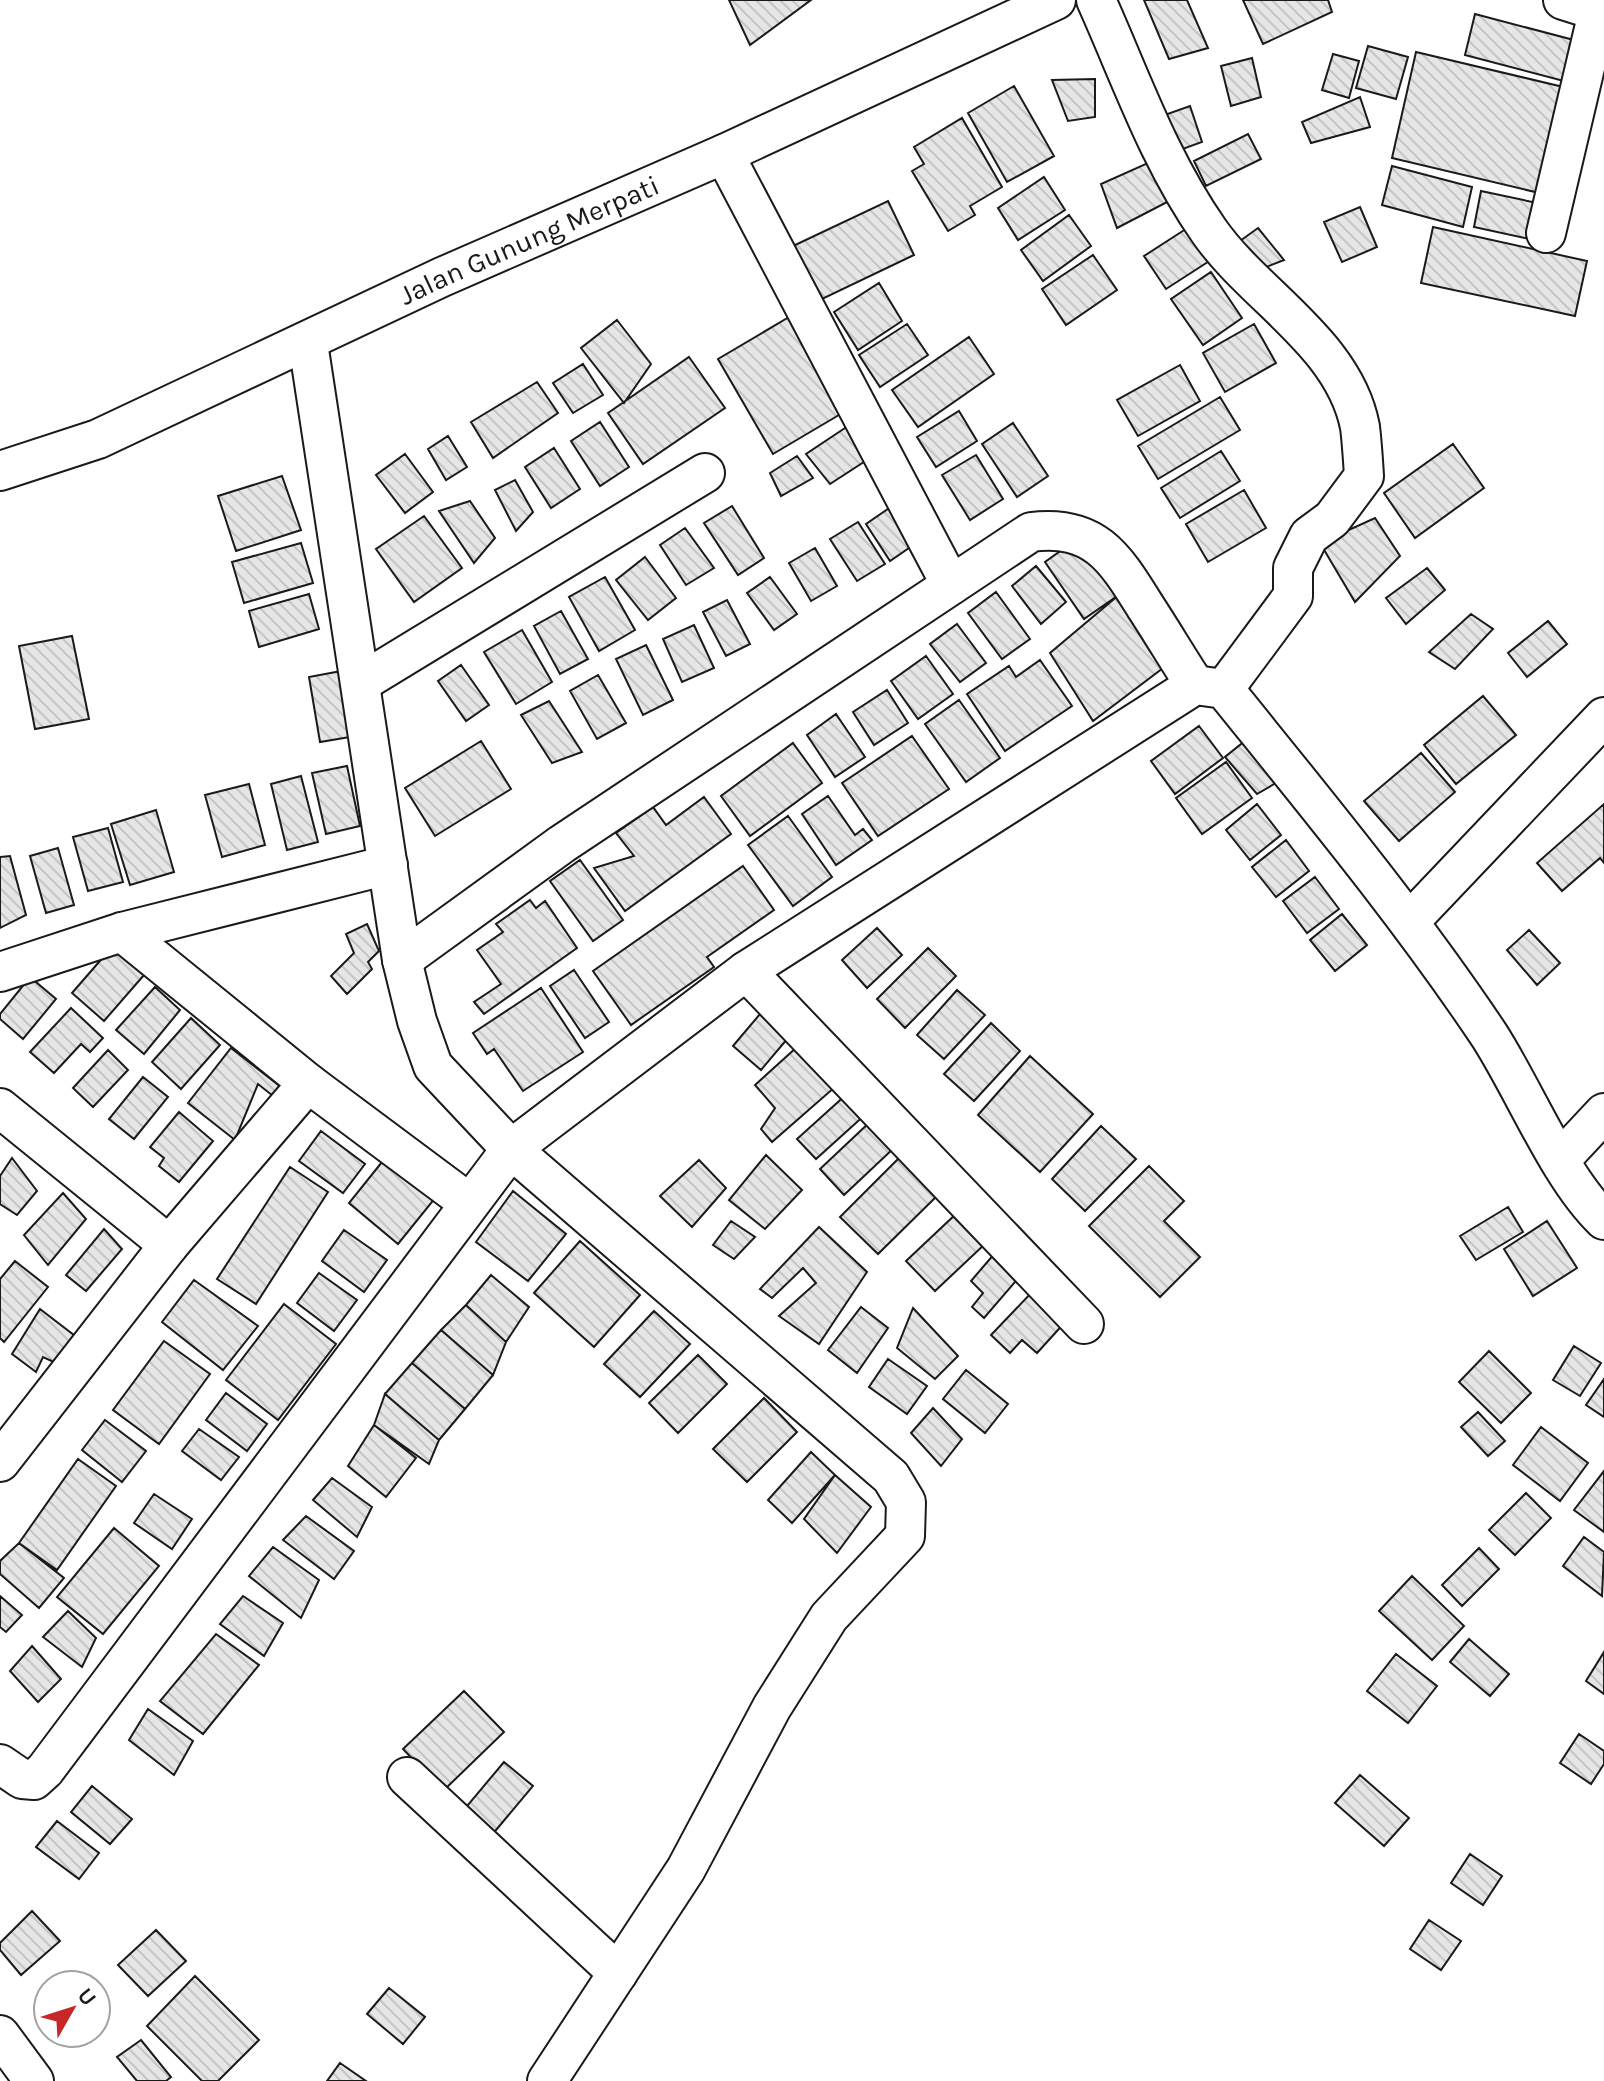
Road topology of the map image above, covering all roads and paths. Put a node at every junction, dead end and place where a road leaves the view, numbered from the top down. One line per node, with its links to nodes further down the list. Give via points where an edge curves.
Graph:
1 (1056, 0): 6 (street, Jalan Gunung Merpati)
2 (1096, 0): 13 (street, via 1143,111 1187,196 1210,233 1320,350 1359,425 1364,476 1332,519 1309,536 1293,568 1293,596)
3 (1563, 0): 4 (street)
4 (1601, 12): 5 (street)
5 (1591, 105): 7 (street)
6 (724, 154): 8 (street, Jalan Gunung Merpati, via 442,277); 11 (street)
7 (1546, 233)
8 (308, 343): 9 (street, Jalan Gunung Merpati, via 98,439); 12 (street)
9 (0, 471)
10 (705, 473): 12 (street)
11 (951, 585): 13 (street, via 1031,532 1074,533 1114,557); 18 (street, via 562,844)
12 (362, 682): 15 (street)
13 (1210, 687): 16 (street); 19 (street)
14 (1604, 717): 16 (street)
15 (388, 865): 17 (street); 18 (street)
16 (1410, 921): 25 (street, via 1491,1038)
17 (122, 932): 20 (street); 21 (street)
18 (402, 960): 24 (street, via 433,1066)
19 (746, 971): 24 (street); 29 (street)
20 (0, 972)
21 (308, 1083): 26 (street); 28 (street)
22 (0, 1108): 28 (street)
23 (1604, 1113): 25 (street)
24 (511, 1149): 26 (street); 33 (street, via 891,1477 906,1502 905,1536 829,1617 772,1707 686,1869)
25 (1561, 1159): 27 (street)
26 (469, 1203): 31 (street, via 45,1770 34,1780 22,1779)
27 (1604, 1220)
28 (169, 1245): 30 (street)
29 (1084, 1324)
30 (7, 1437)
31 (0, 1764)
32 (407, 1777): 33 (street)
33 (618, 1973): 36 (street)
34 (0, 2035): 35 (street)
35 (34, 2081)
36 (547, 2081)

